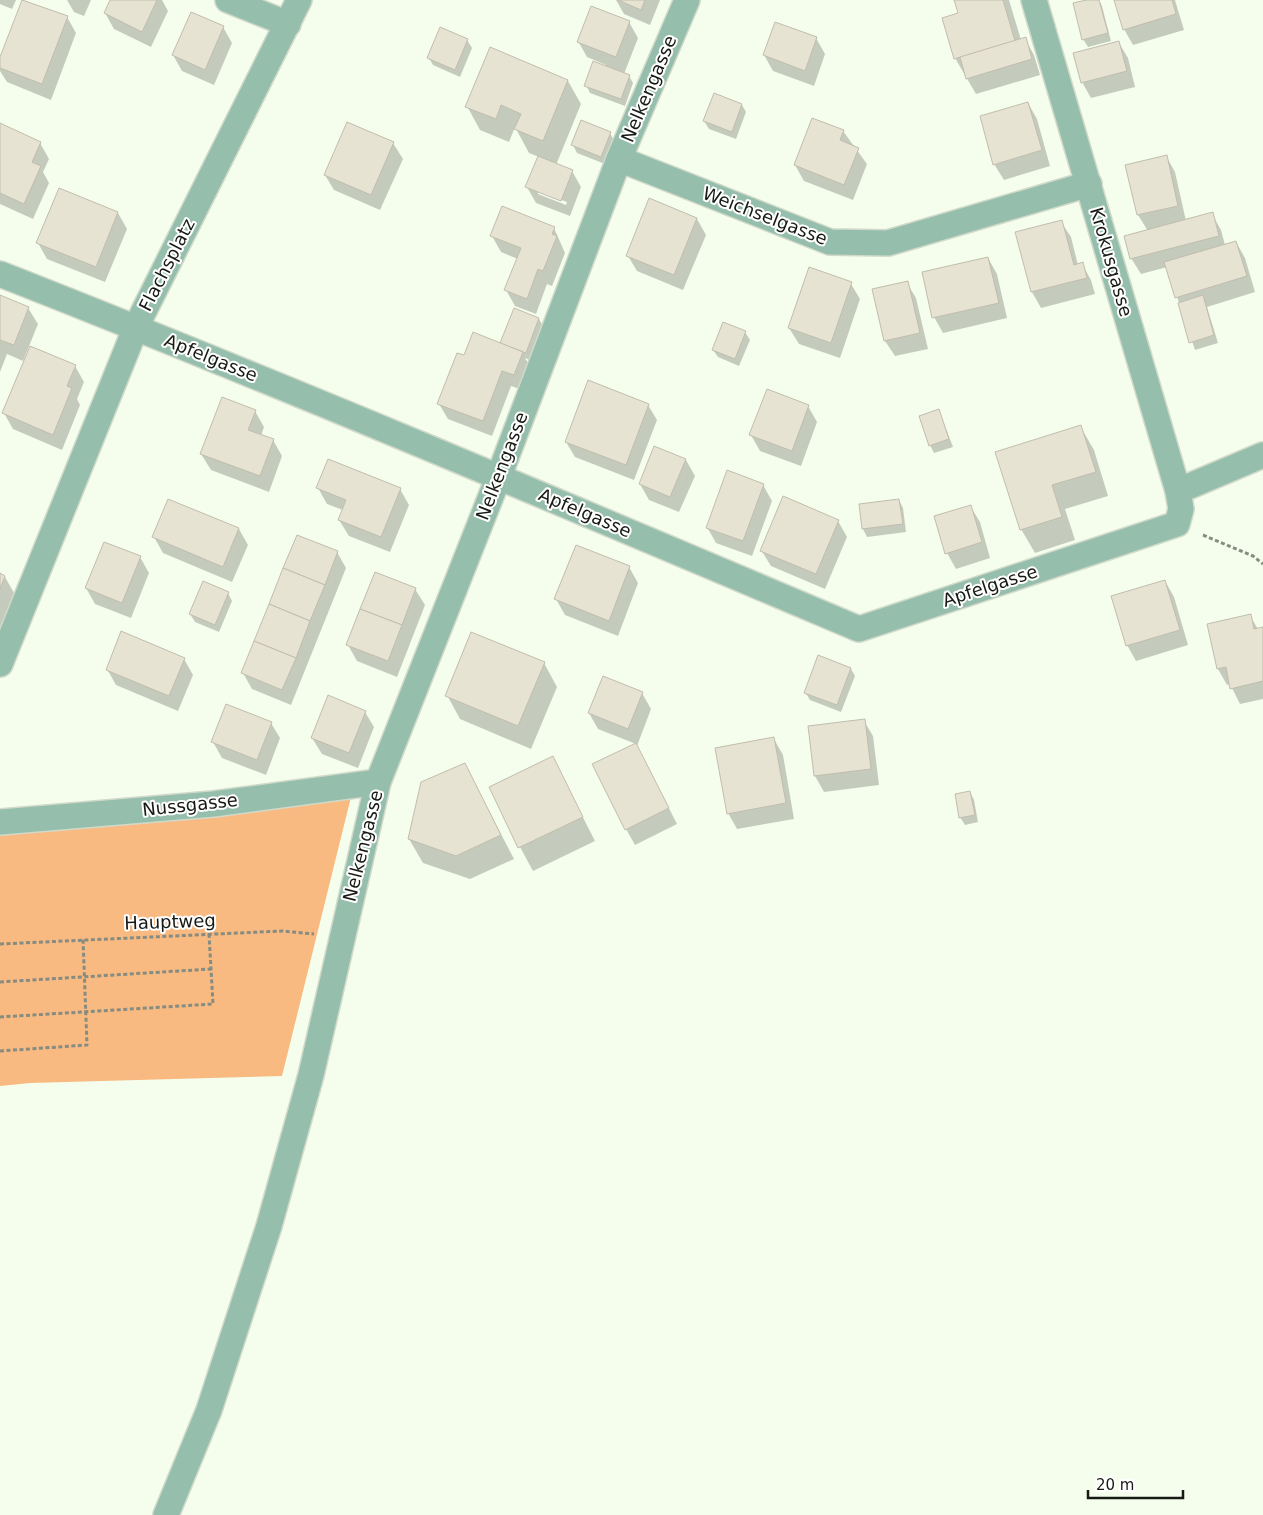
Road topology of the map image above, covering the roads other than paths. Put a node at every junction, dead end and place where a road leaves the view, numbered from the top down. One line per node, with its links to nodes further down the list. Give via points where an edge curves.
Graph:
1 (228, 0): 5 (street)
2 (299, 0): 5 (street, Flachsplatz)
3 (687, 0): 6 (street, Nelkengasse)
4 (1034, 0): 7 (street, Krokusgasse)
5 (288, 24): 9 (street, Flachsplatz)
6 (619, 159): 7 (street, Weichselgasse, via 830,242 888,243); 11 (street, Nelkengasse)
7 (1089, 184): 12 (street, Krokusgasse)
8 (0, 274): 9 (street, Apfelgasse)
9 (136, 328): 11 (street, Apfelgasse); 14 (street, Flachsplatz)
10 (1263, 455): 12 (street)
11 (499, 476): 13 (street, Apfelgasse, via 858,628); 15 (street, Nelkengasse)
12 (1178, 491): 13 (street, Krokusgasse, via 1180,508)
13 (1177, 524)
14 (0, 664)
15 (378, 782): 16 (street, Nussgasse, via 213,804); 17 (street, Nelkengasse, via 311,1075 269,1226 209,1410)
16 (0, 822)
17 (166, 1515)

